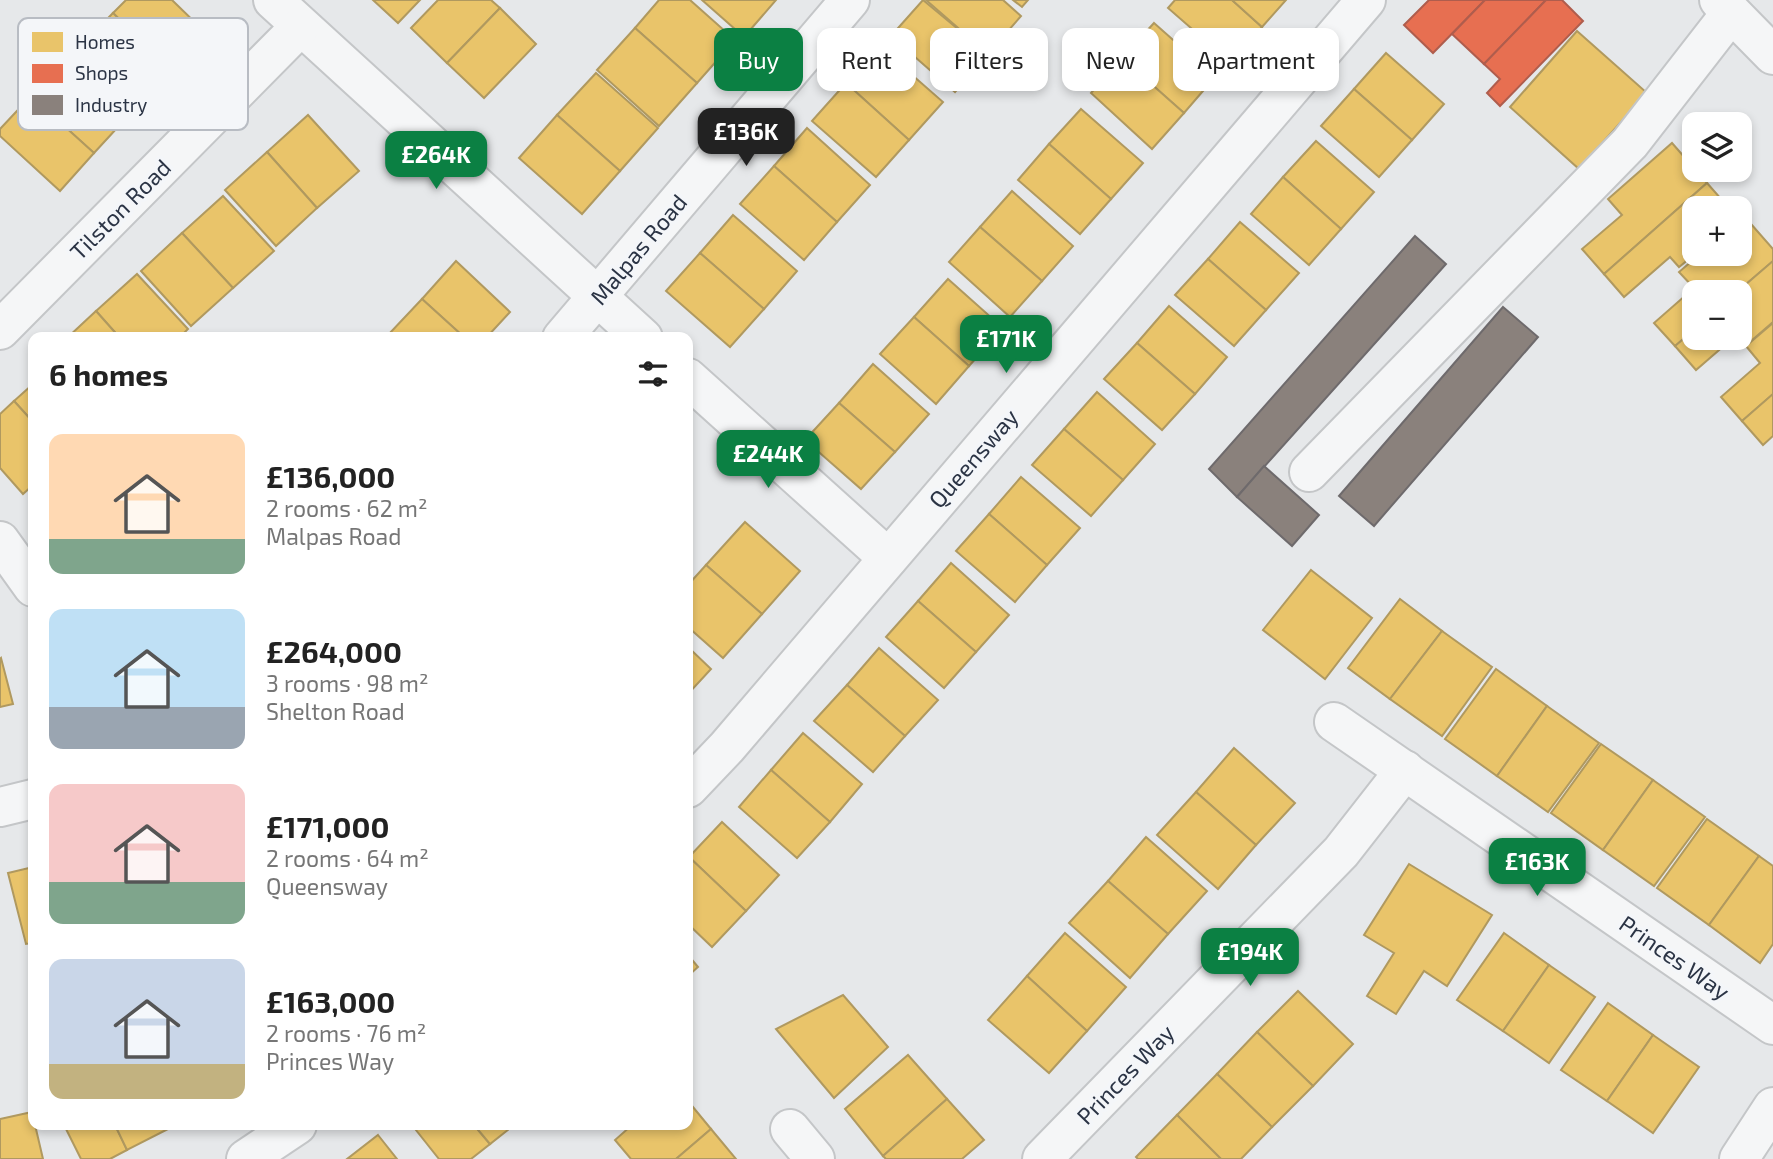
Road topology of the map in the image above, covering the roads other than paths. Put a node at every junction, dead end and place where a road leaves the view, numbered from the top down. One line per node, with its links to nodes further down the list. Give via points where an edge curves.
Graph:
1 (273, 0): 5 (street)
2 (850, 0): 9 (street, Malpas Road)
3 (1366, 0): 16 (street, Queensway)
4 (1725, 6): 6 (street); 14 (street, via 1630,143)
5 (299, 27): 7 (street, Tilston Road); 9 (street)
6 (1773, 55)
7 (248, 79)
8 (197, 130): 10 (street, Tilston Road)
9 (597, 296): 11 (street, Malpas Road); 12 (street)
10 (0, 330)
11 (567, 332)
12 (636, 332)
13 (693, 382): 16 (street)
14 (1309, 472)
15 (0, 541): 17 (street)
16 (888, 558): 20 (street, Queensway)
17 (28, 580)
18 (1334, 722): 19 (street, Princes Way)
19 (1405, 770): 23 (street, Princes Way); 29 (street, Princes Way, via 1341,852)
20 (693, 783)
21 (28, 800): 22 (street)
22 (0, 807)
23 (1773, 1025)
24 (1773, 1107): 30 (street)
25 (790, 1129): 28 (street)
26 (290, 1130): 27 (street)
27 (246, 1159)
28 (815, 1159)
29 (1042, 1159)
30 (1739, 1159)

